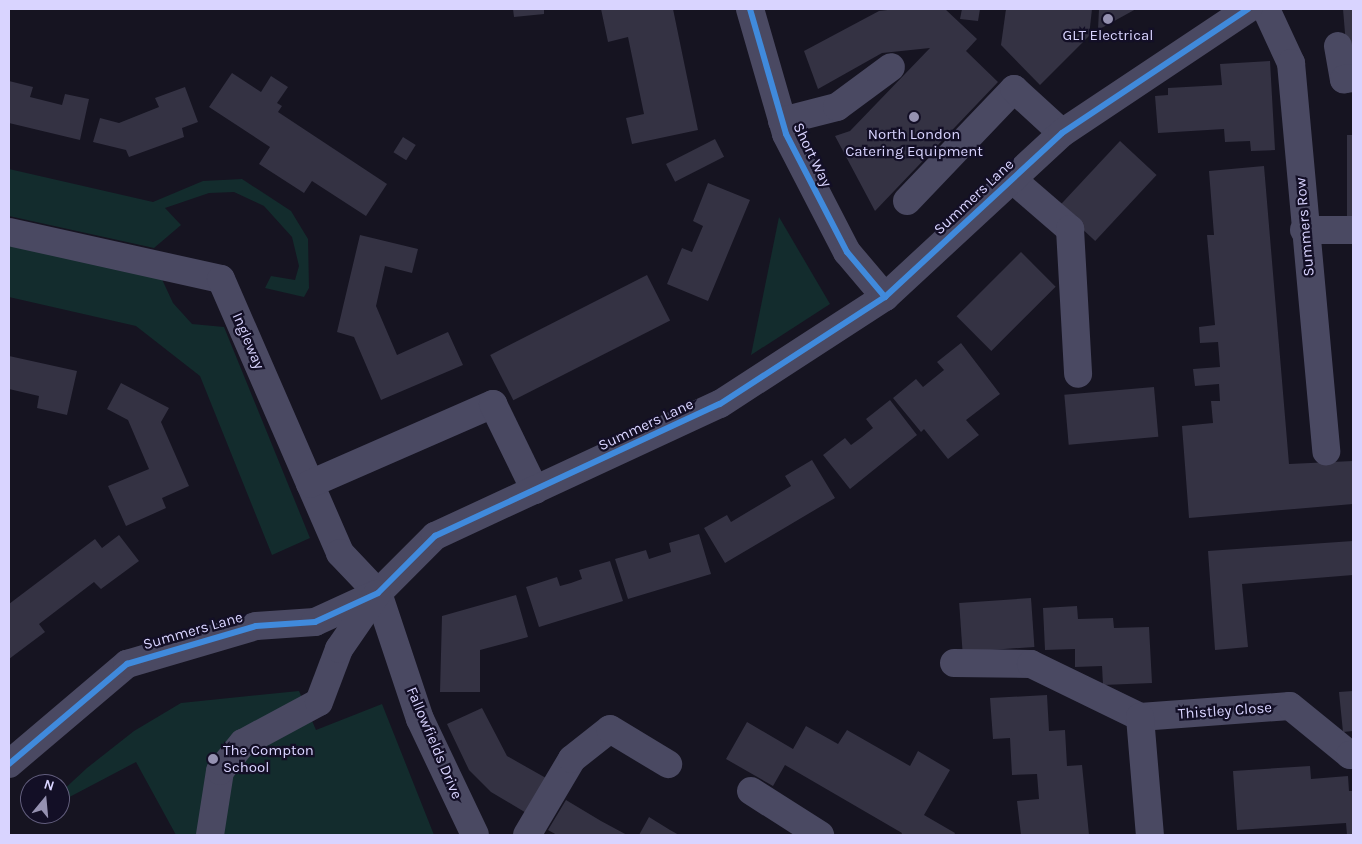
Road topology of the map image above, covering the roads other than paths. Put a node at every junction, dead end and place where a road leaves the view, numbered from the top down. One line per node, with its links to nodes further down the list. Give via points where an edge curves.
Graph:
1 (750, 9): 7 (street, Short Way)
2 (1248, 9): 8 (street, Summers Lane)
3 (1266, 9): 11 (street, Summers Row, via 1291,64)
4 (1338, 46): 6 (street, via 1344,79)
5 (891, 68): 7 (street, via 837,107)
6 (1353, 78)
7 (782, 122): 14 (street, Short Way, via 846,252)
8 (1062, 133): 9 (street, Summers Lane); 10 (street, via 1014,90)
9 (1012, 179): 14 (street, Summers Lane); 15 (street, via 1070,229)
10 (907, 201)
11 (1304, 230): 12 (street); 16 (street, Summers Row)
12 (1353, 230)
13 (9, 232): 17 (street, Ingleway, via 221,279)
14 (885, 297): 18 (street, Summers Lane, via 720,404)
15 (1078, 374)
16 (1326, 451)
17 (310, 484): 18 (street, via 493,404); 19 (street, Ingleway, via 340,553)
18 (535, 490): 19 (street, Summers Lane, via 435,536)
19 (378, 593): 23 (street, Summers Lane, via 315,622 256,626 127,664); 26 (street, via 339,649 320,702 243,743 220,771); 27 (street, Fallowfields Drive, via 420,718)
20 (954, 663): 21 (street, via 1031,664)
21 (1140, 717): 22 (street, Thistley Close, via 1290,706); 30 (street)
22 (1353, 755)
23 (9, 764)
24 (668, 764): 28 (street, via 610,729 572,759)
25 (752, 791): 29 (street)
26 (210, 835)
27 (475, 835)
28 (527, 835)
29 (820, 835)
30 (1150, 835)

